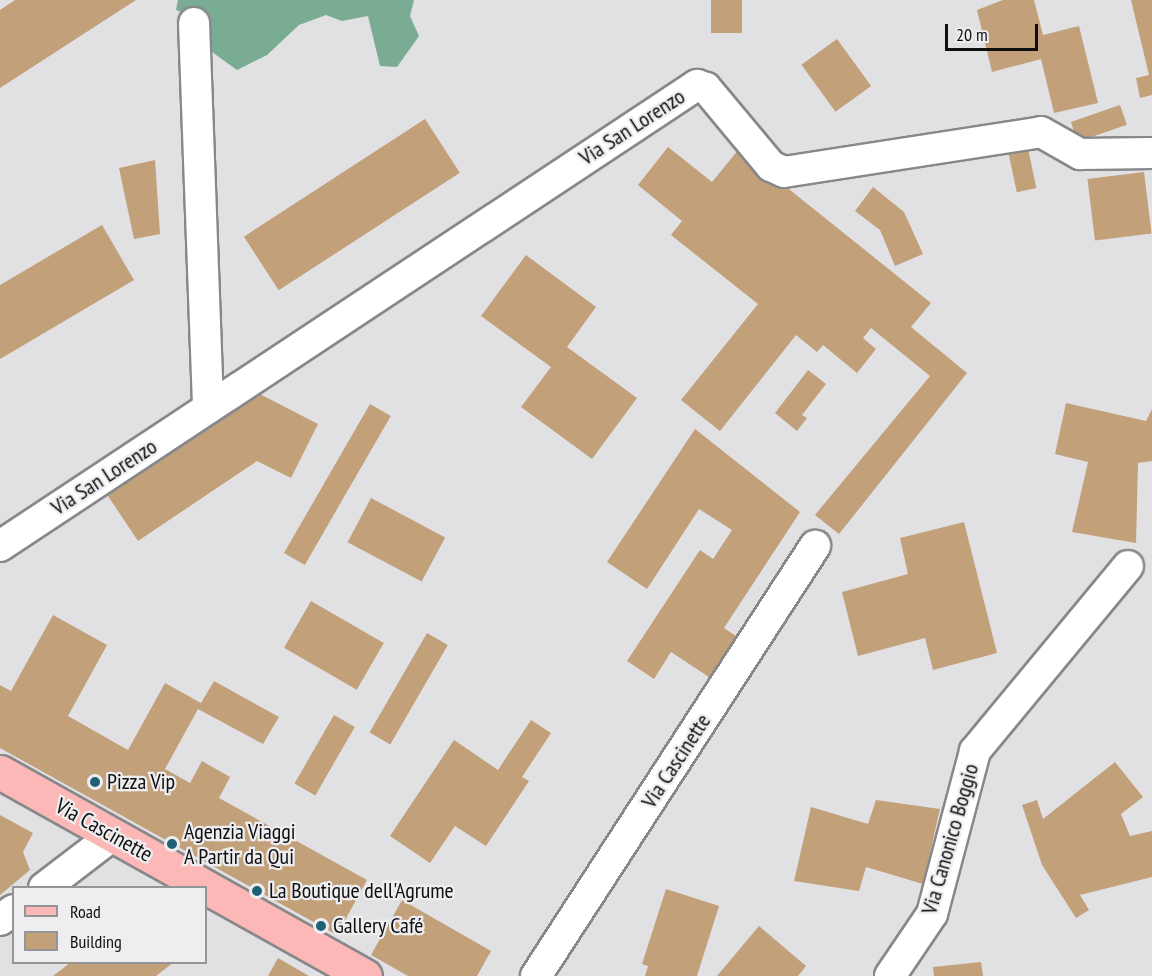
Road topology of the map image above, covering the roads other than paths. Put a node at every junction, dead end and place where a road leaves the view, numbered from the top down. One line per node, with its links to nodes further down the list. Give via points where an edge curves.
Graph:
1 (194, 23): 3 (street)
2 (1152, 153): 3 (street, Via San Lorenzo, via 1080,154 1041,132 784,172 771,166 706,88 697,86)
3 (208, 408): 4 (street, Via San Lorenzo)
4 (0, 546)
5 (816, 546): 13 (street, Via Cascinette)
6 (1128, 566): 14 (street, Via Canonico Boggio, via 975,751 932,914)
7 (0, 772): 8 (main road, Via Cascinette)
8 (113, 835): 9 (street); 10 (main road, Via Cascinette)
9 (47, 886)
10 (204, 886)
11 (207, 888): 12 (main road, Via Cascinette)
12 (365, 976)
13 (536, 976)
14 (890, 976)

